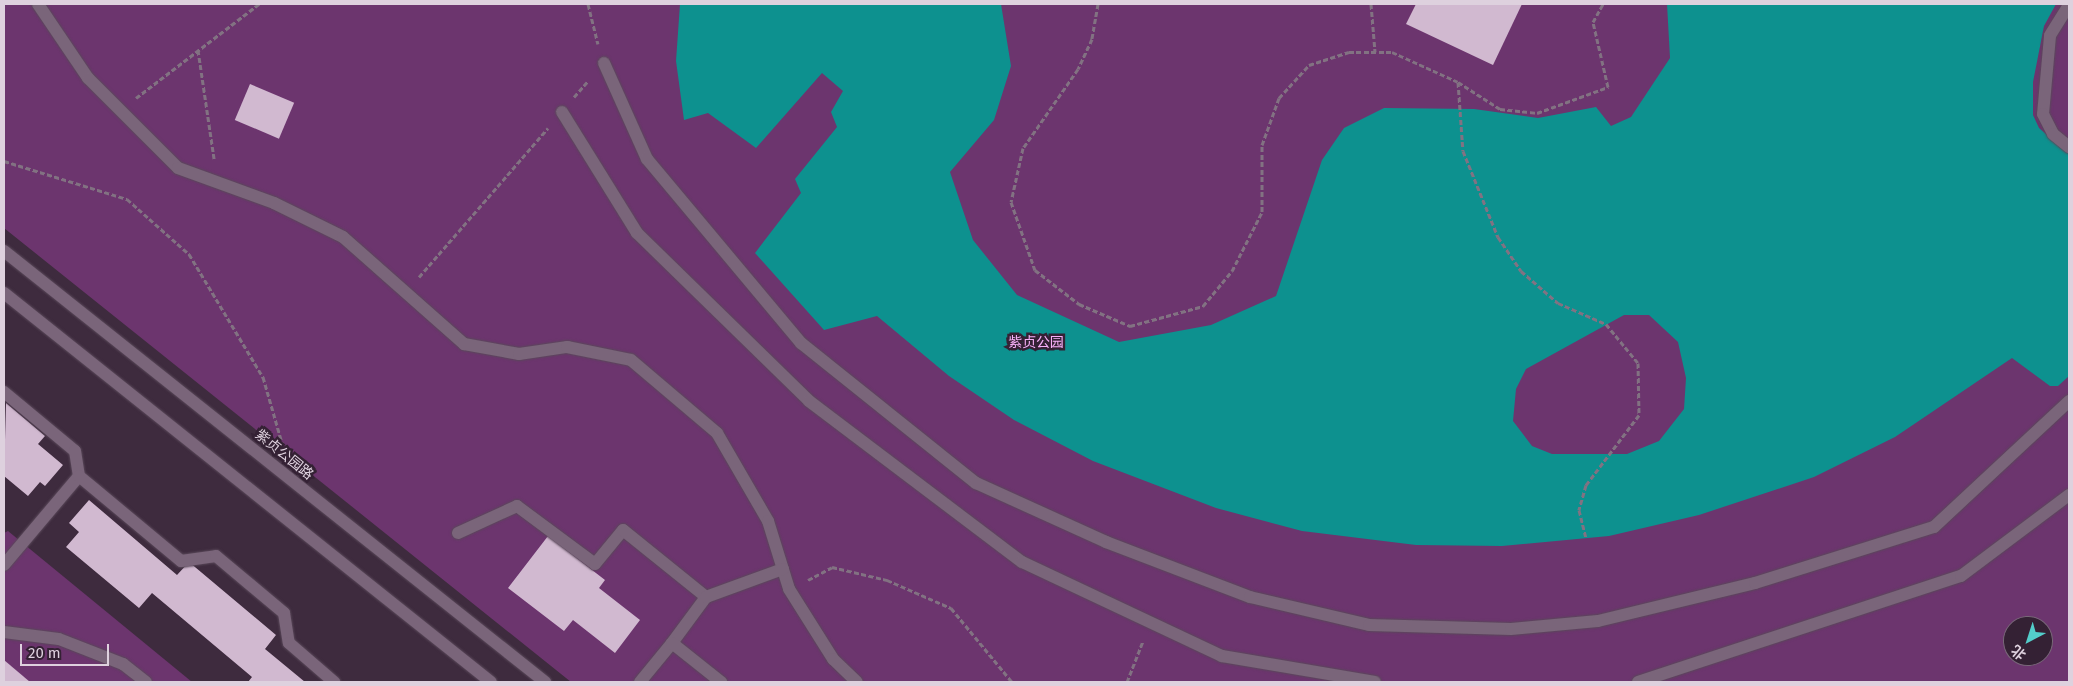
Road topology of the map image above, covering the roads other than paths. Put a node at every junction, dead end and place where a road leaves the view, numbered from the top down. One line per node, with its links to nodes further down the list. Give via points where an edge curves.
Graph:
1 (38, 4): 14 (street, via 88,78 178,168 274,203 343,237 464,344 519,354 567,347 631,360 717,433 768,521)
2 (2069, 5): 5 (street, via 2050,36 2043,114 2053,134)
3 (604, 63): 9 (street, via 647,159 801,343 976,483 1106,542 1250,597 1369,625 1511,628 1598,621 1755,583 1934,527)
4 (562, 112): 25 (street, via 637,234 809,401 1022,562 1222,656)
5 (2069, 147)
6 (4, 251): 21 (street, 紫贞公园路)
7 (4, 293): 20 (street)
8 (4, 392): 10 (street, via 75,452)
9 (2069, 401)
10 (79, 476): 13 (street); 19 (street, via 181,561 216,556 284,613 289,643)
11 (2069, 495): 26 (street, via 1961,576)
12 (458, 533): 15 (street, via 517,506 595,564 623,530)
13 (4, 564)
14 (783, 569): 15 (street); 24 (street, via 789,589 833,659)
15 (706, 597): 17 (street)
16 (4, 632): 18 (street, via 59,639 123,664)
17 (672, 643): 22 (street); 23 (street)
18 (146, 682)
19 (334, 682)
20 (491, 682)
21 (545, 682)
22 (640, 682)
23 (721, 682)
24 (857, 682)
25 (1375, 682)
26 (1638, 682)

